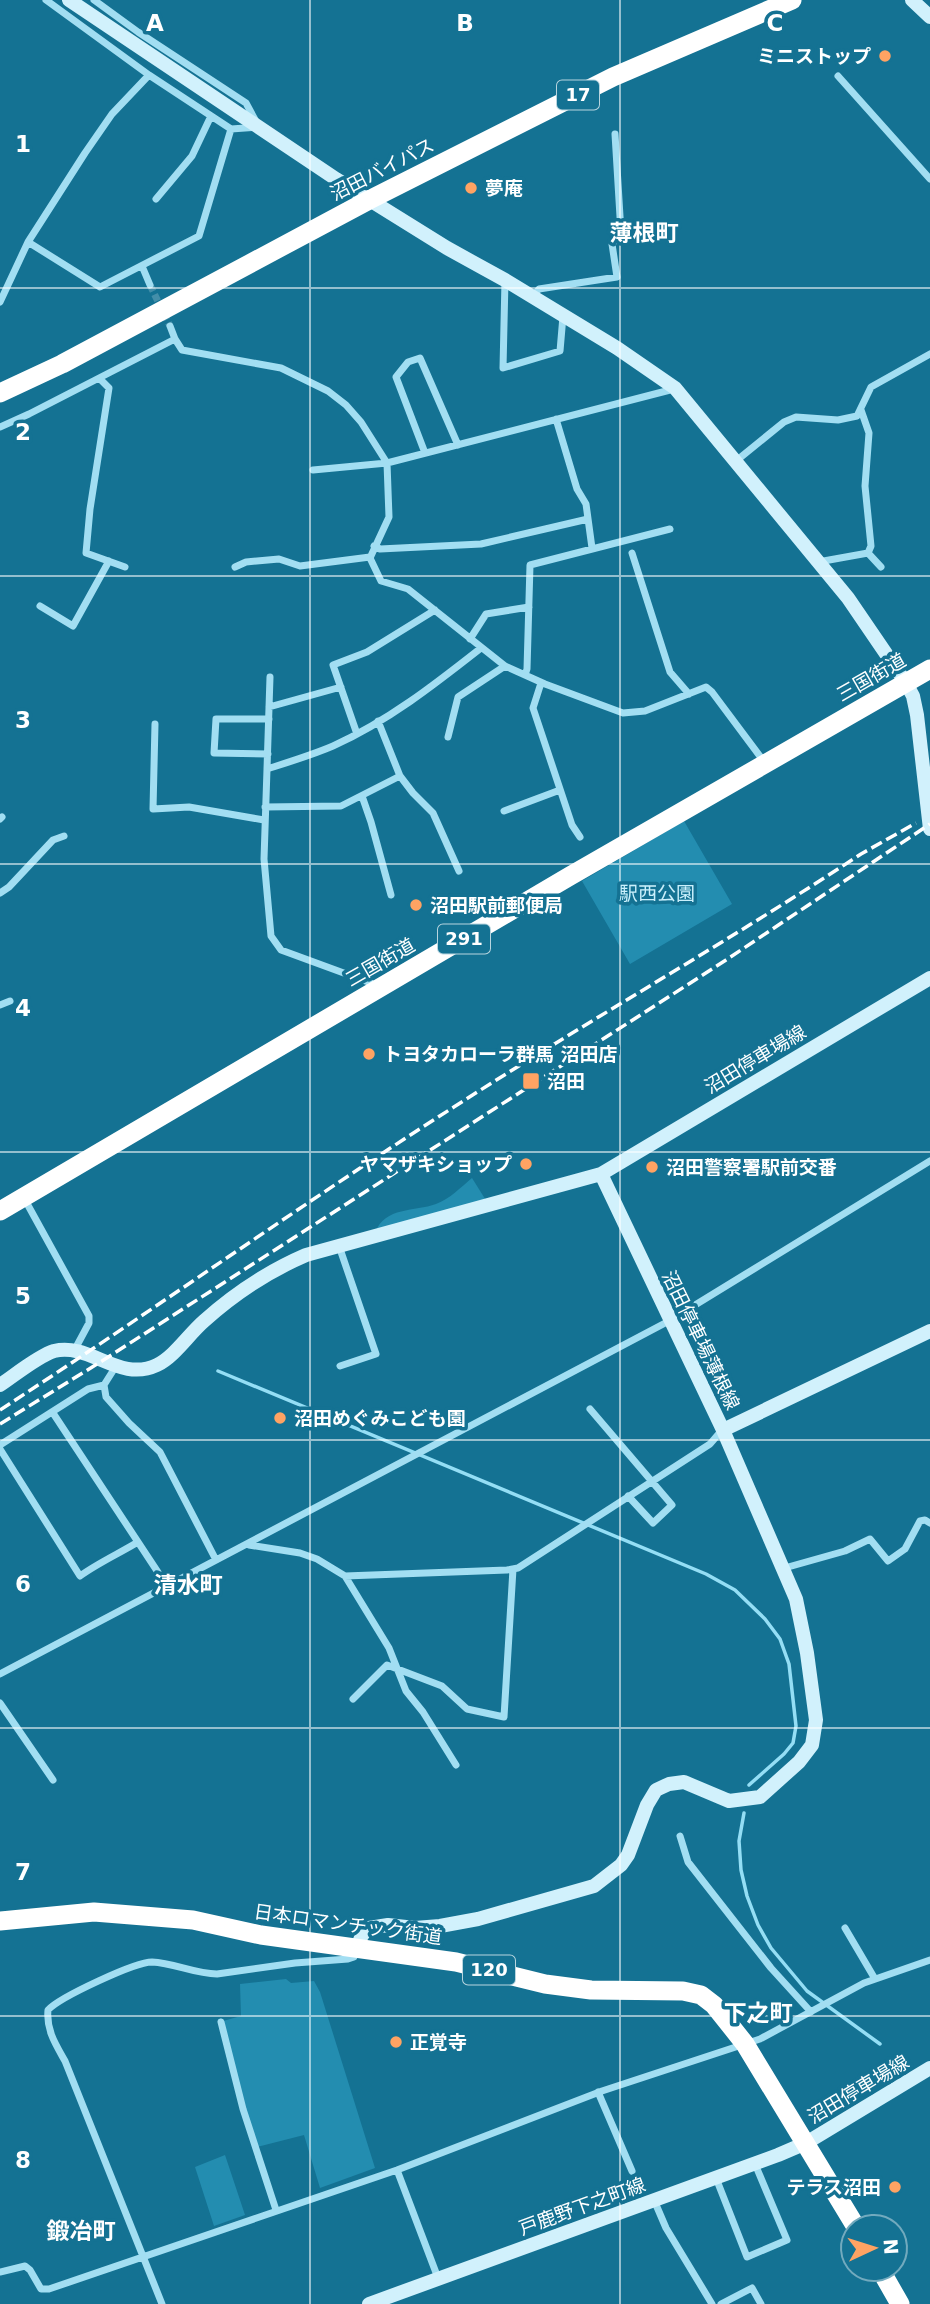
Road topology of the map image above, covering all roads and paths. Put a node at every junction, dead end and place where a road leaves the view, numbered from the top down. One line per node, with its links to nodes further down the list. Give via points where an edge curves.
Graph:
1 (46, 0): 7 (street)
2 (69, 0): 10 (street)
3 (94, 0): 10 (street, via 246,103)
4 (792, 0): 15 (highway, 沼田バイパス / 17, via 613,78)
5 (912, 0): 6 (street)
6 (930, 17)
7 (149, 75): 9 (street); 16 (street, via 112,114)
8 (838, 76): 13 (street)
9 (211, 116): 11 (street); 14 (street, via 192,156)
10 (259, 127): 11 (street); 15 (street)
11 (230, 129): 17 (street, via 199,236)
12 (615, 134): 20 (street, via 621,233 612,244 617,277 539,289)
13 (930, 179)
14 (156, 199)
15 (369, 200): 18 (street); 28 (highway, 沼田バイパス / 17)
16 (28, 242): 17 (street, via 100,287); 21 (street)
17 (142, 266): 19 (street)
18 (505, 280): 20 (street); 22 (street, via 503,368 560,351)
19 (150, 285)
20 (533, 296): 22 (street)
21 (0, 302)
22 (563, 316): 27 (street)
23 (170, 326): 24 (street)
24 (175, 339): 26 (street); 35 (street, via 182,350 281,368 328,391 360,422)
25 (930, 354): 29 (street, via 871,387)
26 (100, 379): 31 (street); 44 (street, via 108,388 86,553)
27 (675, 388): 30 (street); 34 (street)
28 (0, 393)
29 (861, 410): 34 (street, via 857,416 838,420 796,417); 41 (street, via 869,433 865,486)
30 (556, 419): 32 (street); 37 (street)
31 (0, 428)
32 (458, 444): 33 (street); 33 (street, via 420,358 408,362 396,377)
33 (425, 453): 35 (street)
34 (735, 462): 45 (street)
35 (387, 463): 36 (street); 39 (street, via 389,517)
36 (313, 470)
37 (588, 519): 39 (street, via 481,544); 40 (street)
38 (670, 529): 40 (street)
39 (374, 546): 43 (street)
40 (592, 548): 50 (street, via 530,565)
41 (868, 552): 45 (street); 48 (street)
42 (632, 553): 61 (street, via 670,673)
43 (370, 557): 47 (street, via 300,566 279,559); 51 (street, via 381,581 408,589)
44 (109, 561): 46 (street); 49 (street, via 73,626)
45 (818, 562): 59 (street)
46 (125, 567)
47 (235, 567)
48 (881, 567)
49 (40, 606)
50 (528, 607): 52 (street, via 485,614); 56 (street)
51 (435, 610): 52 (street); 60 (street, via 367,652 333,665)
52 (470, 639): 53 (street)
53 (481, 648): 54 (street); 64 (street, via 416,699)
54 (505, 666): 56 (street); 67 (street, via 458,697)
55 (930, 669): 59 (highway, 三国街道 / 291)
56 (525, 675): 58 (street)
57 (270, 677): 62 (street)
58 (541, 682): 61 (street, via 623,713 645,711); 73 (street, via 533,708)
59 (906, 683): 68 (street); 70 (highway, 三国街道 / 291)
60 (341, 687): 62 (street); 66 (street)
61 (689, 694): 70 (street, via 706,687 712,692)
62 (269, 707): 63 (street)
63 (268, 719): 69 (street); 69 (street, via 216,719 214,753)
64 (378, 721): 66 (street); 72 (street)
65 (155, 724): 77 (street, via 153,808 189,807)
66 (358, 734): 71 (street)
67 (447, 737)
68 (926, 752): 78 (street)
69 (268, 754): 71 (street)
70 (766, 764): 85 (highway, 三国街道 / 291)
71 (267, 769): 75 (street)
72 (400, 776): 74 (street); 81 (street, via 433,813)
73 (560, 790): 76 (street); 80 (street)
74 (362, 796): 75 (street, via 341,806); 83 (street)
75 (265, 807): 77 (street)
76 (504, 811)
77 (264, 820): 85 (street, via 268,911 275,944)
78 (930, 829)
79 (64, 836): 82 (street, via 53,840)
80 (580, 836)
81 (459, 871)
82 (0, 893)
83 (391, 895)
84 (930, 978): 89 (street, 沼田停車場線)
85 (378, 989): 90 (highway, 三国街道 / 291)
86 (10, 1000): 87 (street)
87 (0, 1005)
88 (930, 1161): 93 (street)
89 (600, 1174): 92 (street, 沼田停車場線); 93 (street, 沼田停車場薄根線)
90 (24, 1197): 91 (highway, 三国街道 / 291); 95 (street, via 89,1316)
91 (0, 1211)
92 (338, 1245): 96 (street, 沼田停車場線, via 292,1261 232,1297 158,1364 136,1370); 97 (street, via 376,1354)
93 (669, 1321): 102 (street, 沼田停車場薄根線); 108 (street)
94 (930, 1331): 102 (street, 沼田停車場薄根線)
95 (74, 1351): 96 (street, 沼田停車場線); 98 (street, via 54,1352)
96 (116, 1366): 99 (street)
97 (340, 1366)
98 (0, 1385)
99 (104, 1385): 101 (street); 109 (street, via 106,1396 160,1452)
100 (590, 1409): 104 (street)
101 (53, 1413): 103 (street); 107 (street)
102 (723, 1430): 104 (street, via 710,1444); 111 (street)
103 (0, 1447): 107 (street, via 80,1576)
104 (650, 1482): 105 (street); 105 (street, via 672,1505 653,1523)
105 (628, 1496): 110 (street)
106 (930, 1523): 111 (street, via 920,1521 905,1549 888,1561 870,1539)
107 (138, 1542): 113 (street)
108 (246, 1545): 109 (street); 112 (street, via 300,1553)
109 (216, 1560): 113 (street)
110 (513, 1569): 112 (street); 114 (street, via 504,1717 467,1709 442,1686)
111 (781, 1569): 123 (street, via 796,1599 814,1699 815,1732 799,1762 760,1797 729,1801 684,1782 668,1784 651,1797 621,1865 594,1886 452,1924 369,1928)
112 (345, 1576): 114 (street)
113 (167, 1586): 115 (street)
114 (396, 1667): 116 (street, via 387,1665); 118 (street, via 406,1691)
115 (0, 1674)
116 (353, 1699)
117 (0, 1703): 119 (street)
118 (456, 1765)
119 (52, 1780)
120 (680, 1836): 126 (street, via 688,1862)
121 (0, 1921): 123 (highway, 日本ロマンチック街道 / 120, via 81,1912 135,1914)
122 (845, 1928): 125 (street)
123 (357, 1948): 128 (highway, 日本ロマンチック街道 / 120, via 456,1962 545,1984 701,1995); 139 (street, via 348,1959 217,1974 148,1962 63,1998 48,2010 52,2038)
124 (930, 1960): 125 (street)
125 (875, 1979): 126 (street)
126 (811, 2012): 128 (street)
127 (221, 2022): 137 (street, via 236,2086)
128 (745, 2044): 130 (street); 131 (highway, 日本ロマンチック街道 / 120)
129 (930, 2068): 131 (street, 沼田停車場線)
130 (598, 2092): 133 (street); 134 (street)
131 (806, 2143): 132 (street, 戸鹿野下之町線); 138 (highway, 日本ロマンチック街道 / 120)
132 (755, 2164): 135 (street, 戸鹿野下之町線); 135 (street, via 786,2240 747,2257)
133 (397, 2170): 137 (street); 141 (street)
134 (632, 2171)
135 (716, 2178): 136 (street, 戸鹿野下之町線)
136 (654, 2200): 141 (street, 戸鹿野下之町線); 145 (street)
137 (276, 2210): 139 (street)
138 (848, 2213)
139 (143, 2256): 140 (street, via 49,2289 41,2289 24,2266); 143 (street)
140 (0, 2272)
141 (438, 2278): 144 (street, 戸鹿野下之町線)
142 (888, 2283): 148 (highway)
143 (162, 2304)
144 (369, 2304)
145 (712, 2304)
146 (721, 2304): 147 (street, via 752,2287)
147 (761, 2304)
148 (901, 2304)

